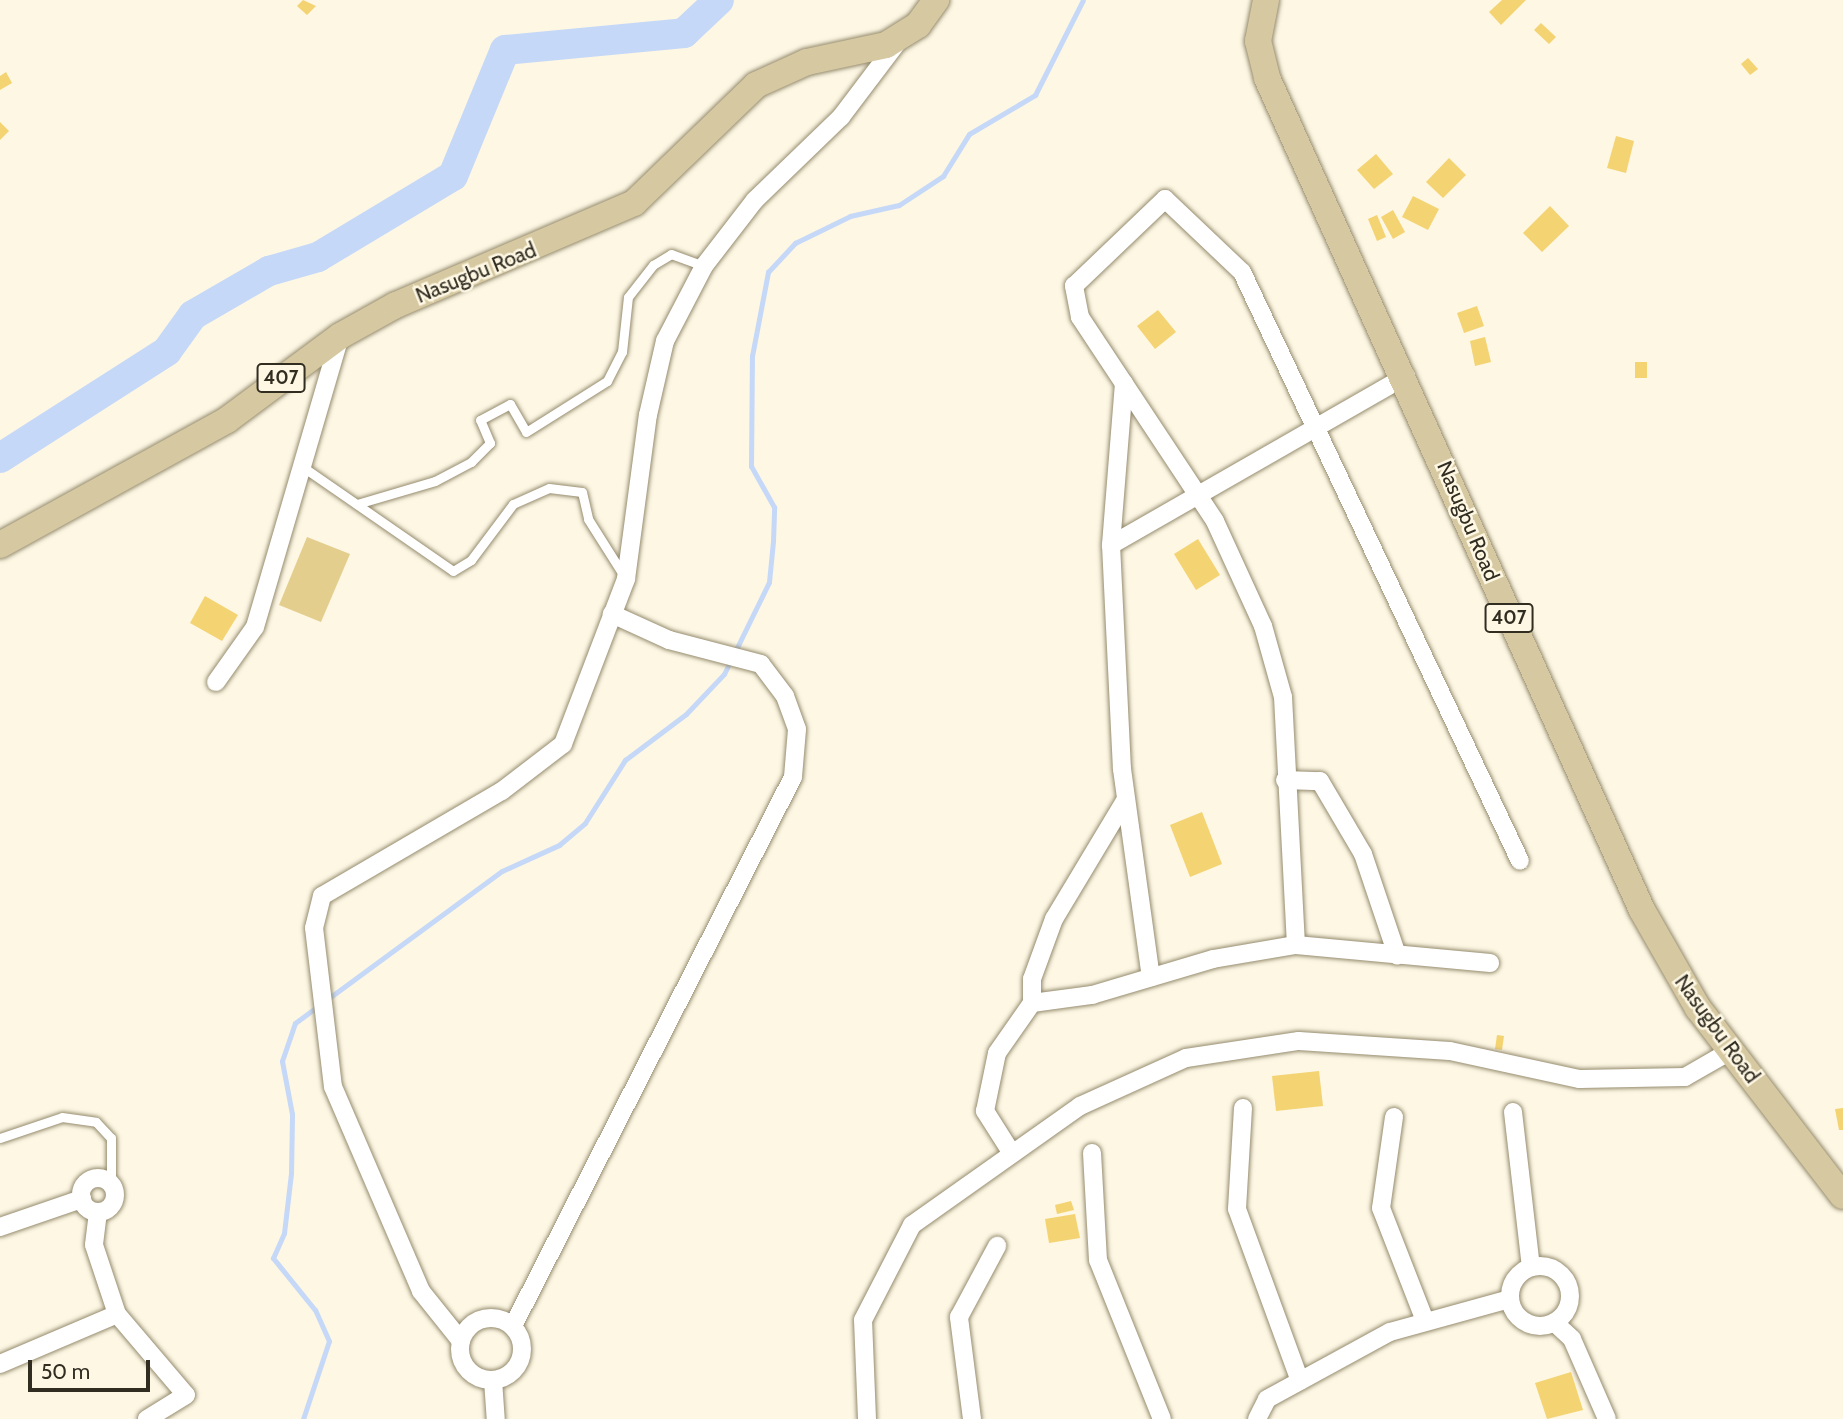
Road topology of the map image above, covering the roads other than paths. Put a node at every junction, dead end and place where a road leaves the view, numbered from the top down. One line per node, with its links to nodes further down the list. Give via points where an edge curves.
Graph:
1 (936, 0): 3 (main road)
2 (1266, 0): 6 (main road, Nasugbu Road / 407, via 1258,41 1267,78)
3 (904, 35): 4 (street, via 841,117 755,200); 5 (main road, Nasugbu Road / 407, via 778,73 737,99 674,170 634,203 573,234 396,305)
4 (704, 266): 11 (lane, via 671,254 653,265 628,297 622,352 607,381 526,432 510,404 480,420 490,443 471,462 435,481); 14 (street, via 665,341 648,415)
5 (340, 336): 9 (street); 12 (main road, Nasugbu Road / 407, via 228,420)
6 (1406, 376): 8 (street); 25 (main road, Nasugbu Road / 407, via 1537,684 1642,910 1676,974)
7 (1124, 383): 8 (street, via 1080,317 1074,286 1165,199 1242,272); 10 (street); 13 (street)
8 (1313, 424): 10 (street); 19 (street)
9 (298, 464): 11 (lane); 16 (street, via 255,627)
10 (1197, 494): 13 (street); 17 (street, via 1263,626 1283,696)
11 (357, 504): 14 (lane, via 453,571 471,560 513,504 549,488 582,492 587,519)
12 (0, 545)
13 (1111, 545): 18 (street)
14 (626, 579): 15 (street)
15 (612, 614): 43 (street, via 708,650 761,664 785,696 797,729 793,777); 44 (street, via 563,744 502,791 322,896 314,928 333,1087 421,1291)
16 (216, 682)
17 (1285, 780): 20 (street); 21 (street, via 1320,781 1363,854)
18 (1125, 801): 23 (street); 24 (street, via 1054,919 1032,979)
19 (1520, 860)
20 (1296, 945): 21 (street); 23 (street)
21 (1397, 955): 22 (street)
22 (1490, 962)
23 (1151, 977): 24 (street)
24 (1032, 1003): 30 (street, via 997,1054 985,1111)
25 (1731, 1050): 30 (street, via 1685,1077 1580,1079 1450,1051 1299,1041 1186,1058 1080,1107); 33 (main road, Nasugbu Road / 407)
26 (1243, 1108): 47 (street, via 1237,1209)
27 (1513, 1112): 38 (street)
28 (1394, 1117): 41 (street, via 1381,1208)
29 (0, 1138): 32 (lane, via 62,1117 96,1122 111,1138)
30 (1011, 1152): 50 (street, via 912,1225 863,1320)
31 (1092, 1153): 52 (street, via 1098,1259)
32 (111, 1183): 34 (street, via 89,1180); 35 (street, via 113,1203)
33 (1843, 1196)
34 (82, 1199): 35 (street); 36 (street)
35 (98, 1212): 40 (street, via 93,1245)
36 (0, 1227)
37 (997, 1246): 51 (street, via 959,1317)
38 (1531, 1267): 39 (street, via 1515,1279); 42 (street, via 1559,1272 1570,1288 1568,1308)
39 (1510, 1299): 41 (street); 42 (street, via 1526,1323)
40 (117, 1314): 45 (street); 48 (street, via 124,1329 184,1387 186,1395)
41 (1425, 1321): 47 (street, via 1390,1332)
42 (1555, 1323): 54 (street, via 1572,1339)
43 (513, 1326): 44 (street, via 483,1318); 46 (street, via 522,1342 520,1360 510,1374)
44 (461, 1341): 46 (street, via 470,1372)
45 (0, 1364)
46 (494, 1380): 49 (street)
47 (1300, 1381): 53 (street, via 1267,1399)
48 (147, 1419)
49 (496, 1419)
50 (867, 1419)
51 (972, 1419)
52 (1162, 1419)
53 (1257, 1419)
54 (1607, 1419)

